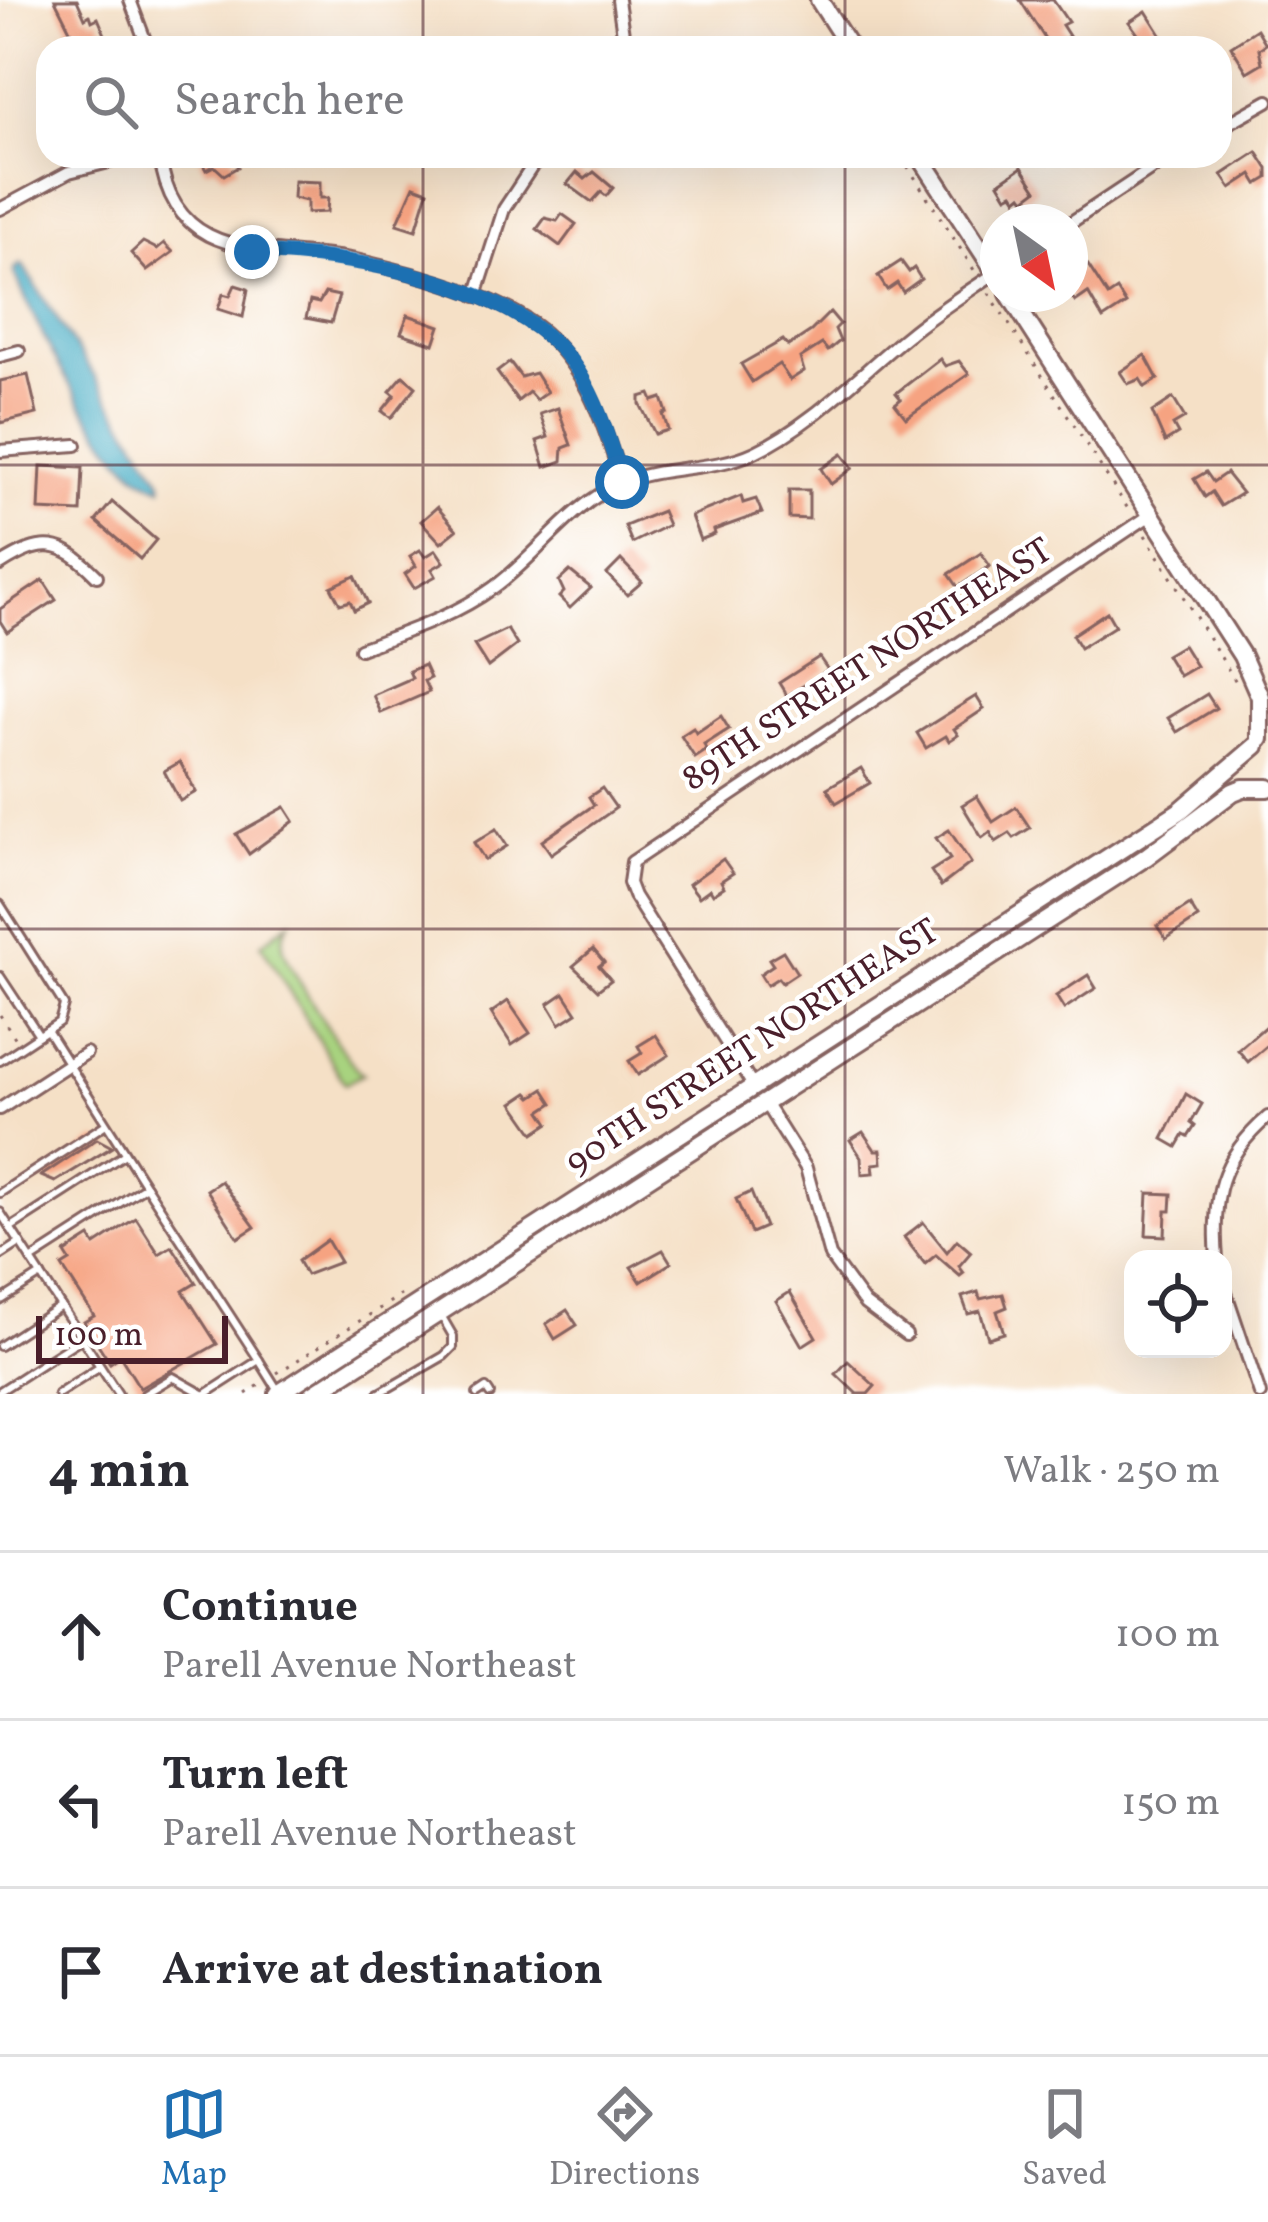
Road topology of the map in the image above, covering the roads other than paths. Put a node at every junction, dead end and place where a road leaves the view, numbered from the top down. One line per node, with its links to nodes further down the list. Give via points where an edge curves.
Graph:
1 (130, 0): 4 (street)
2 (618, 0): 5 (street)
3 (819, 0): 6 (main road)
4 (144, 36)
5 (623, 36)
6 (842, 36)
7 (1268, 101): 8 (street)
8 (1232, 121)
9 (85, 168): 14 (street)
10 (164, 168): 18 (street, via 175,201 212,238 252,252 356,260)
11 (528, 168): 18 (street, via 504,209)
12 (928, 168): 16 (main road)
13 (1153, 168): 15 (street)
14 (0, 209)
15 (1088, 211)
16 (980, 247)
17 (980, 285): 24 (street, via 781,438 727,462)
18 (476, 296): 24 (street, via 522,316 564,352 602,419)
19 (1011, 312): 25 (main road)
20 (19, 351): 21 (street)
21 (0, 356)
22 (76, 446): 23 (street)
23 (0, 451)
24 (622, 482): 28 (street, via 494,588)
25 (1140, 515): 29 (main road); 40 (street, 89TH STREET NORTHEAST, via 632,862 634,896)
26 (0, 565): 27 (street, via 33,547 56,546)
27 (98, 576)
28 (359, 649)
29 (1242, 656): 30 (main road); 31 (main road, via 1260,697)
30 (1268, 680)
31 (1261, 738): 32 (main road); 40 (main road, 90TH STREET NORTHEAST, via 1180,811)
32 (1268, 785): 41 (main road, 90TH STREET NORTHEAST, via 1233,792)
33 (0, 904): 35 (lane, via 64,1005)
34 (0, 976): 36 (lane)
35 (47, 1030): 36 (lane); 39 (lane)
36 (39, 1035): 38 (lane)
37 (86, 1053): 39 (street)
38 (0, 1061)
39 (68, 1065): 42 (street); 44 (lane)
40 (754, 1087): 64 (main road, 90TH STREET NORTHEAST)
41 (765, 1103): 58 (main road, 90TH STREET NORTHEAST); 59 (street, via 806,1168 830,1256 866,1304)
42 (0, 1109)
43 (1268, 1117): 51 (street, via 1228,1162 1214,1207)
44 (106, 1124): 45 (lane); 47 (lane)
45 (125, 1154): 46 (lane); 49 (lane)
46 (146, 1186): 53 (lane); 62 (lane)
47 (0, 1192)
48 (0, 1212): 49 (lane)
49 (10, 1228): 50 (lane)
50 (20, 1243): 52 (lane); 53 (lane)
51 (1216, 1250)
52 (0, 1256)
53 (31, 1260): 54 (lane)
54 (41, 1275): 55 (lane); 56 (lane)
55 (0, 1301)
56 (61, 1306): 60 (lane); 61 (lane)
57 (1232, 1311): 74 (street)
58 (440, 1312): 66 (lane, via 452,1348); 71 (main road, 90TH STREET NORTHEAST)
59 (906, 1335)
60 (82, 1338): 63 (lane); 65 (lane)
61 (0, 1346)
62 (259, 1360): 64 (lane); 70 (lane)
63 (100, 1366): 67 (lane); 68 (lane)
64 (273, 1390)
65 (0, 1391)
66 (382, 1393)
67 (58, 1394)
68 (118, 1394)
69 (145, 1394): 70 (lane, via 173,1378)
70 (205, 1394)
71 (313, 1394)
72 (477, 1394): 73 (lane)
73 (490, 1394)
74 (1260, 1394)

